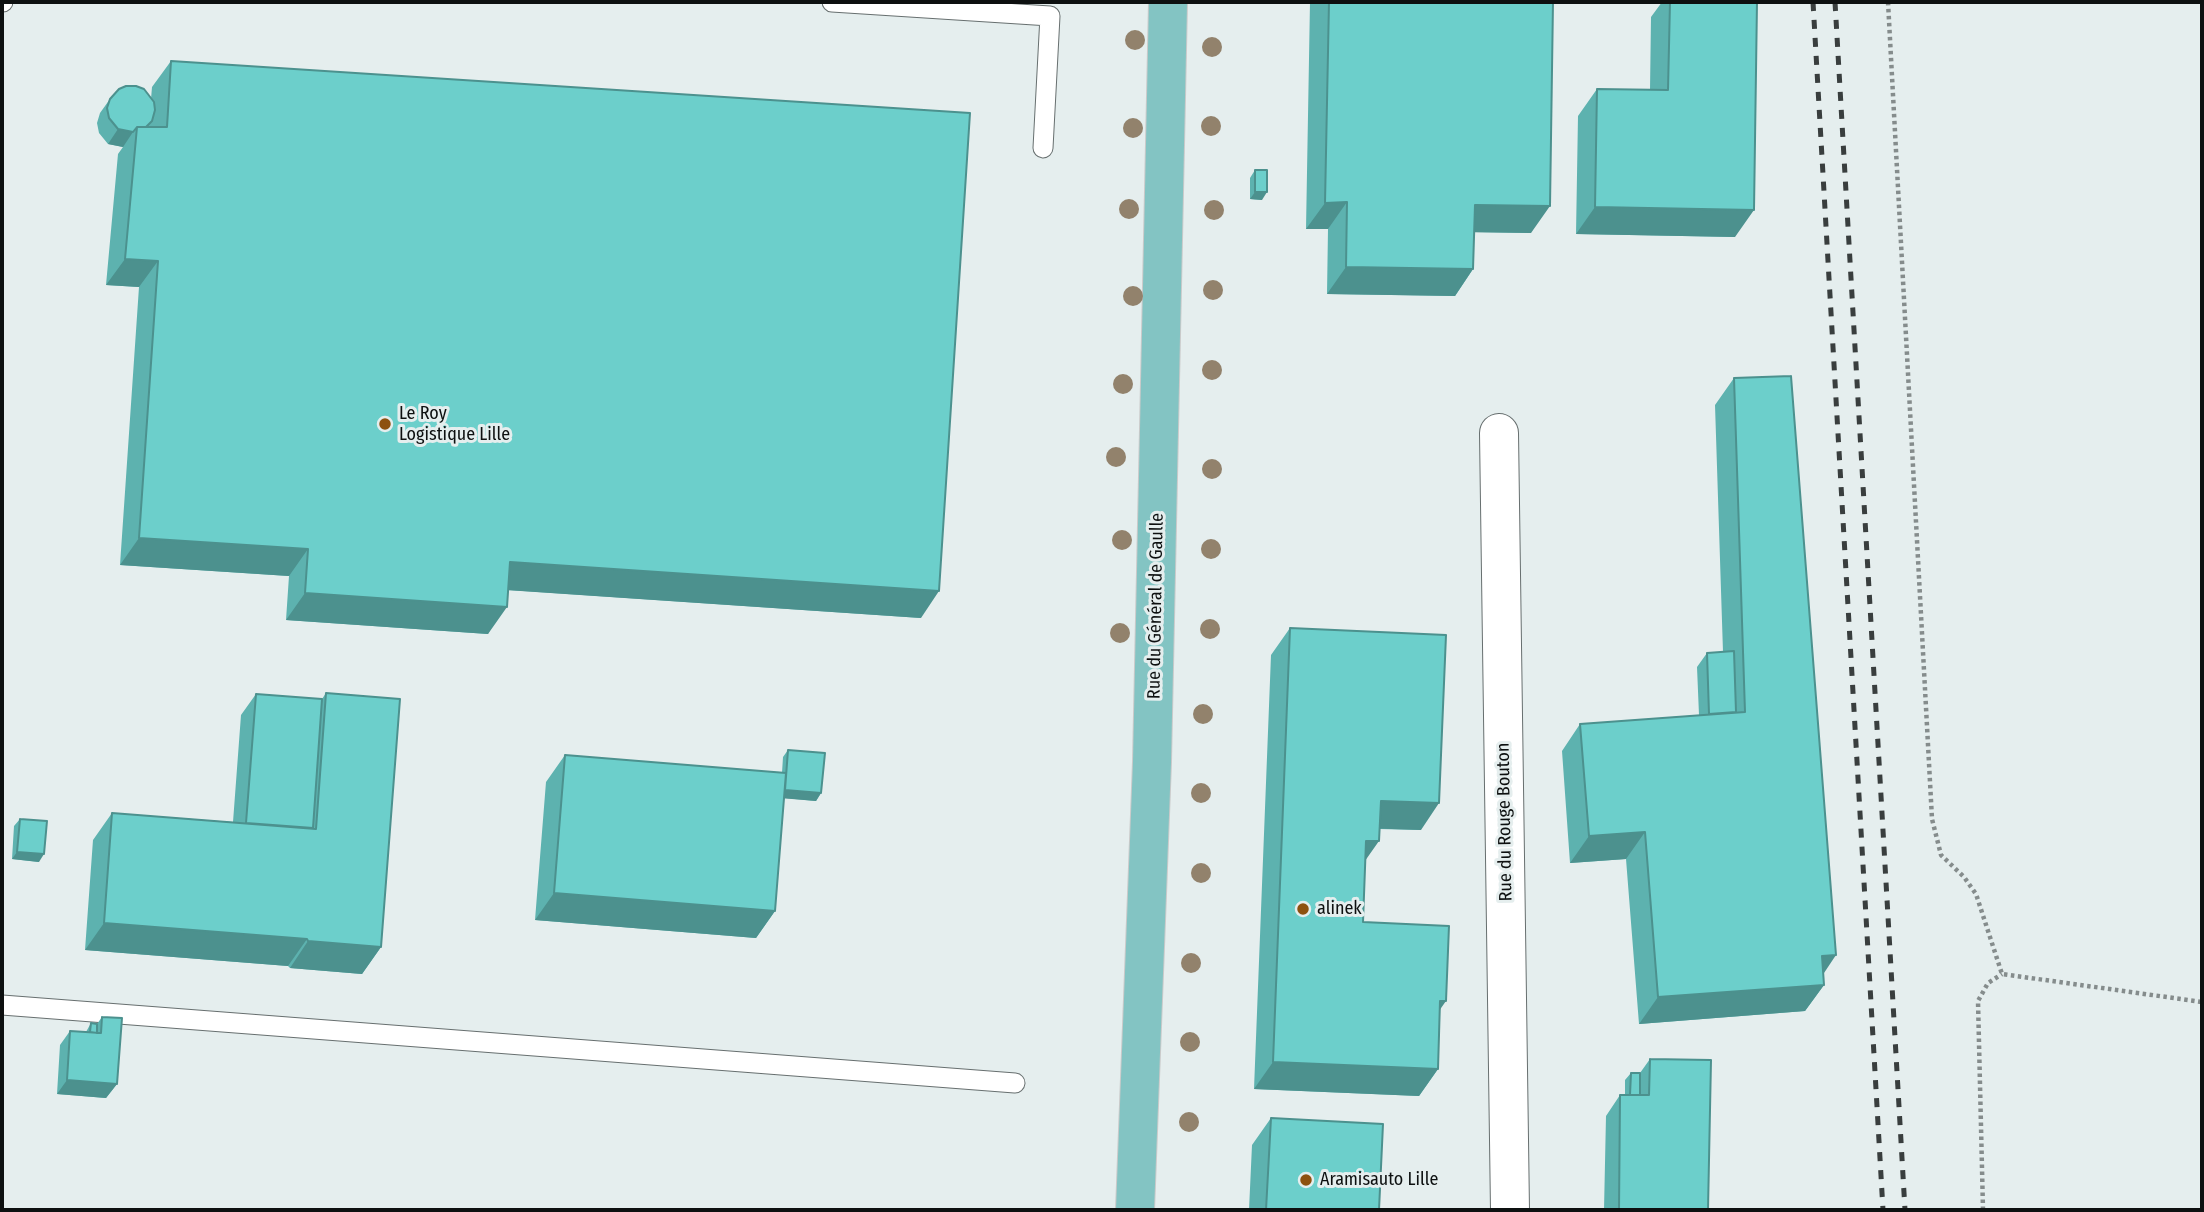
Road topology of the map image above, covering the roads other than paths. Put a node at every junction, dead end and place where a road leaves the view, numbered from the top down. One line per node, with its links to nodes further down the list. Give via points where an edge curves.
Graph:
1 (832, 2): 3 (lane, via 1050,16)
2 (1168, 2): 7 (main road, Rue du Général de Gaulle, via 1152,775)
3 (1043, 149)
4 (1499, 433): 8 (street, Rue du Rouge Bouton)
5 (2, 1005): 6 (lane)
6 (1016, 1083)
7 (1136, 1210)
8 (1510, 1210)

